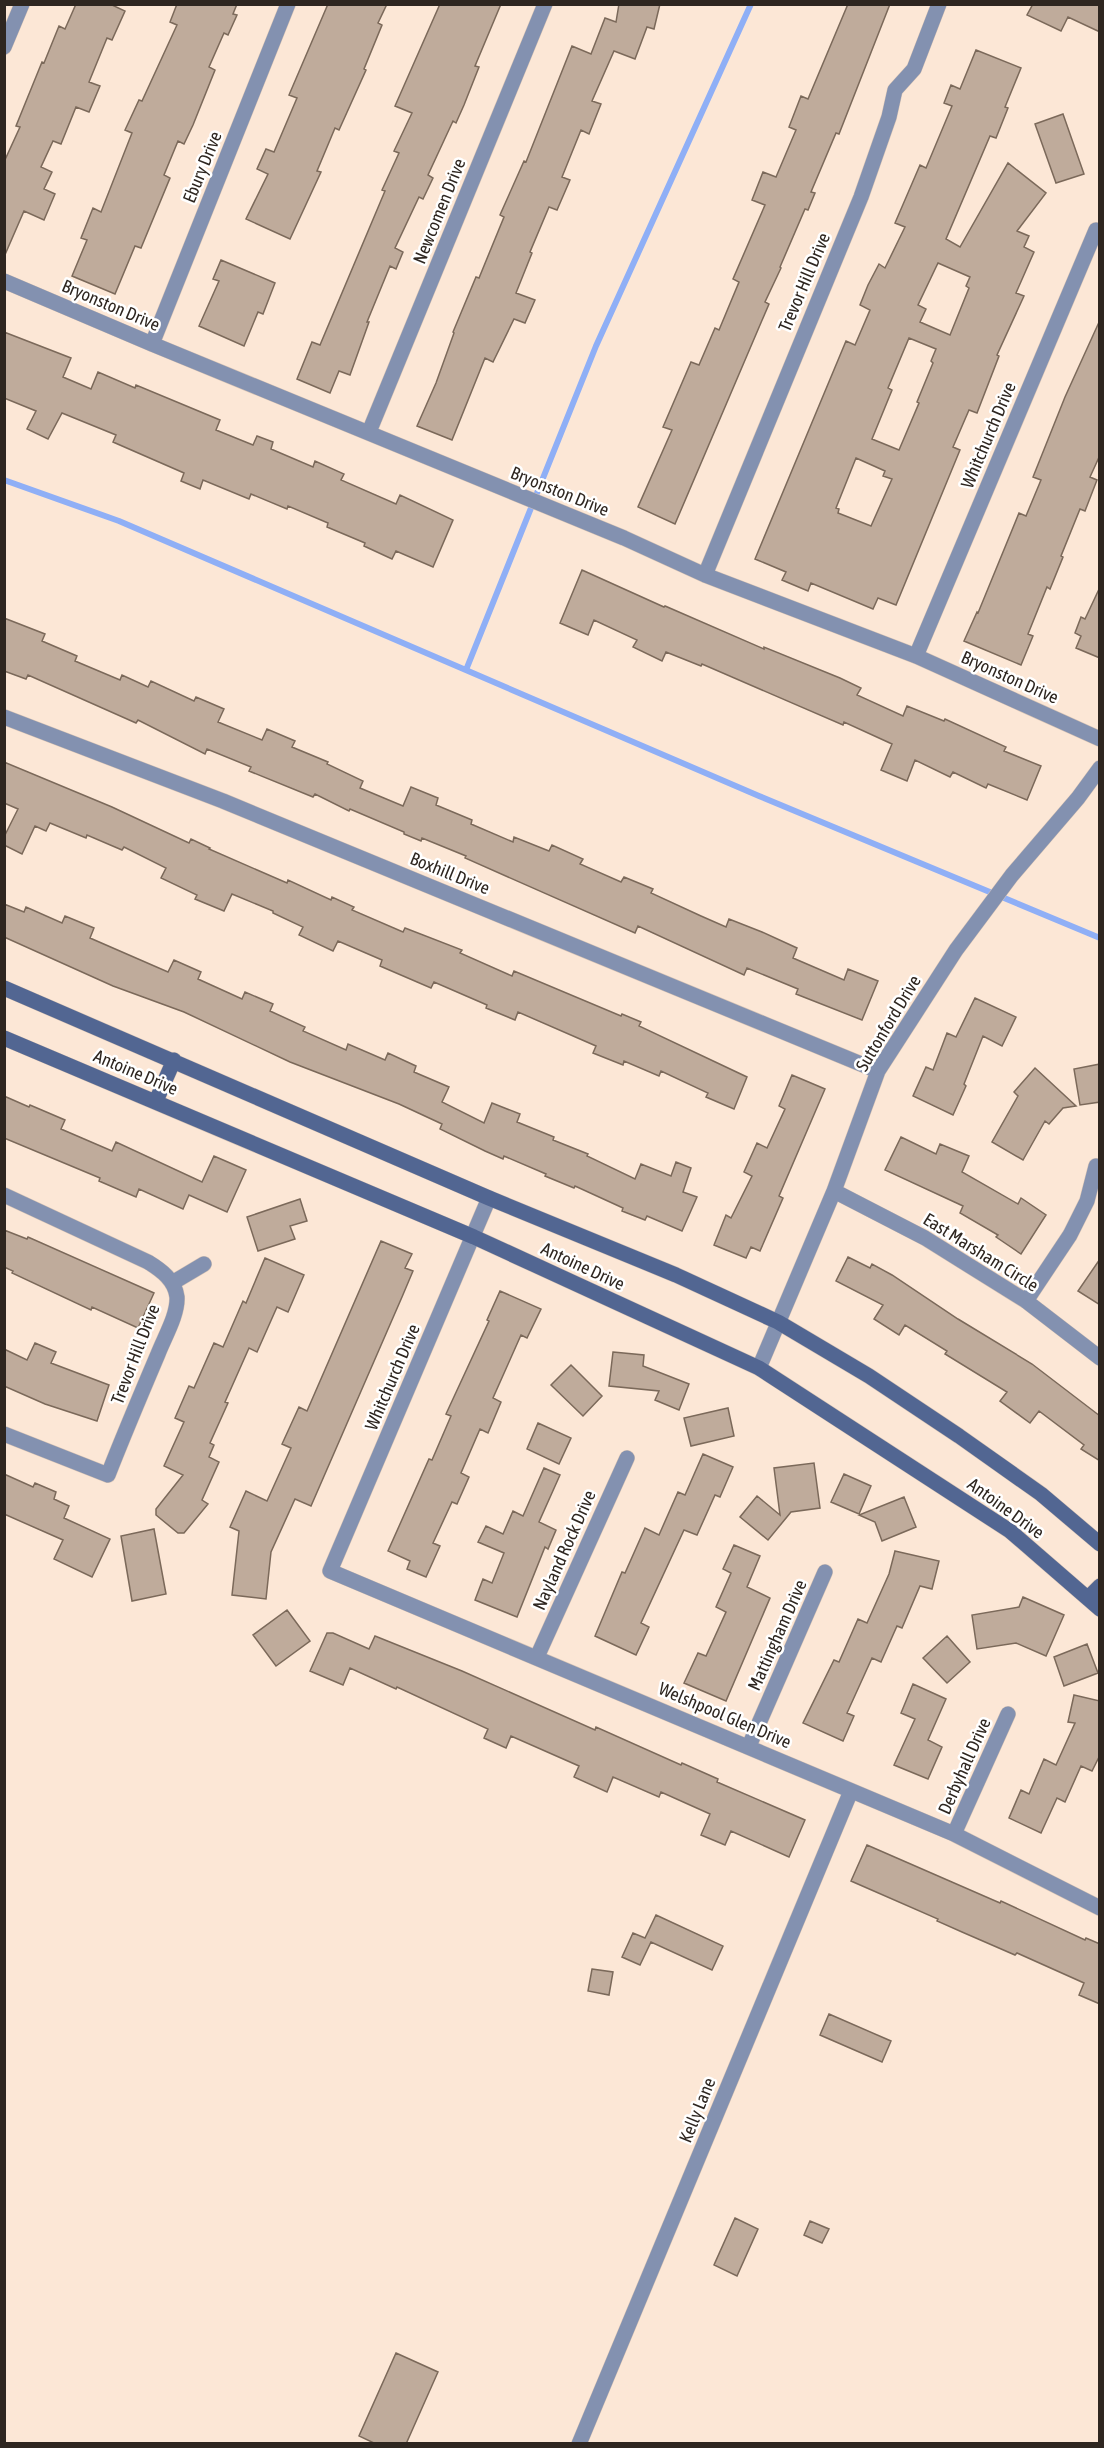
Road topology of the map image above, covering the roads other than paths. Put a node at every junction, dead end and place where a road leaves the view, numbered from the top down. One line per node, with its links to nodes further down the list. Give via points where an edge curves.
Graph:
1 (22, 4): 5 (street)
2 (288, 4): 8 (street, Ebury Drive)
3 (545, 4): 9 (street, Newcomen Drive)
4 (939, 4): 10 (street, Trevor Hill Drive, via 914,69 896,90 861,197)
5 (4, 47)
6 (1096, 230): 11 (street, Whitchurch Drive)
7 (4, 281): 8 (street, Bryonston Drive)
8 (152, 344): 9 (street, Bryonston Drive)
9 (369, 432): 10 (street, Bryonston Drive)
10 (705, 575): 11 (street, Bryonston Drive)
11 (916, 656): 13 (street, Bryonston Drive)
12 (4, 717): 18 (street, Boxhill Drive, via 223,801)
13 (1100, 739)
14 (1100, 768): 18 (street, Suttonford Drive, via 956,950)
15 (4, 988): 17 (main road, Antoine Drive)
16 (4, 1038): 19 (main road, Antoine Drive)
17 (174, 1060): 19 (main road); 23 (main road, Antoine Drive)
18 (878, 1071): 21 (street, Suttonford Drive)
19 (156, 1101): 24 (main road, Antoine Drive)
20 (1096, 1166): 27 (street, via 1087,1201 1070,1235)
21 (834, 1191): 27 (street, East Marsham Circle, via 925,1238); 28 (street, Suttonford Drive)
22 (4, 1195): 26 (street, Trevor Hill Drive, via 148,1262)
23 (489, 1198): 24 (street, Whitchurch Drive); 28 (main road, Antoine Drive)
24 (474, 1237): 30 (main road, Antoine Drive); 34 (street, Whitchurch Drive)
25 (204, 1264): 26 (street)
26 (172, 1283): 31 (street, Trevor Hill Drive, via 177,1296 175,1309 108,1475)
27 (1026, 1301): 29 (street, East Marsham Circle)
28 (778, 1322): 30 (street, Suttonford Drive); 33 (main road, Antoine Drive, via 959,1436 1041,1494)
29 (1100, 1358)
30 (759, 1368): 37 (main road, Antoine Drive, via 1010,1531)
31 (4, 1434)
32 (627, 1458): 39 (street, Nayland Rock Drive)
33 (1100, 1544)
34 (330, 1571): 39 (street, Welshpool Glen Drive)
35 (825, 1572): 41 (street, Mattingham Drive)
36 (1100, 1586): 37 (main road)
37 (1088, 1598): 38 (main road, Antoine Drive)
38 (1100, 1609)
39 (537, 1657): 41 (street, Welshpool Glen Drive)
40 (1008, 1714): 43 (street, Derbyhall Drive)
41 (749, 1746): 42 (street, Welshpool Glen Drive)
42 (851, 1791): 43 (street, Welshpool Glen Drive); 45 (street, Kelly Lane)
43 (954, 1834): 44 (street, Welshpool Glen Drive)
44 (1100, 1908)
45 (579, 2444)

